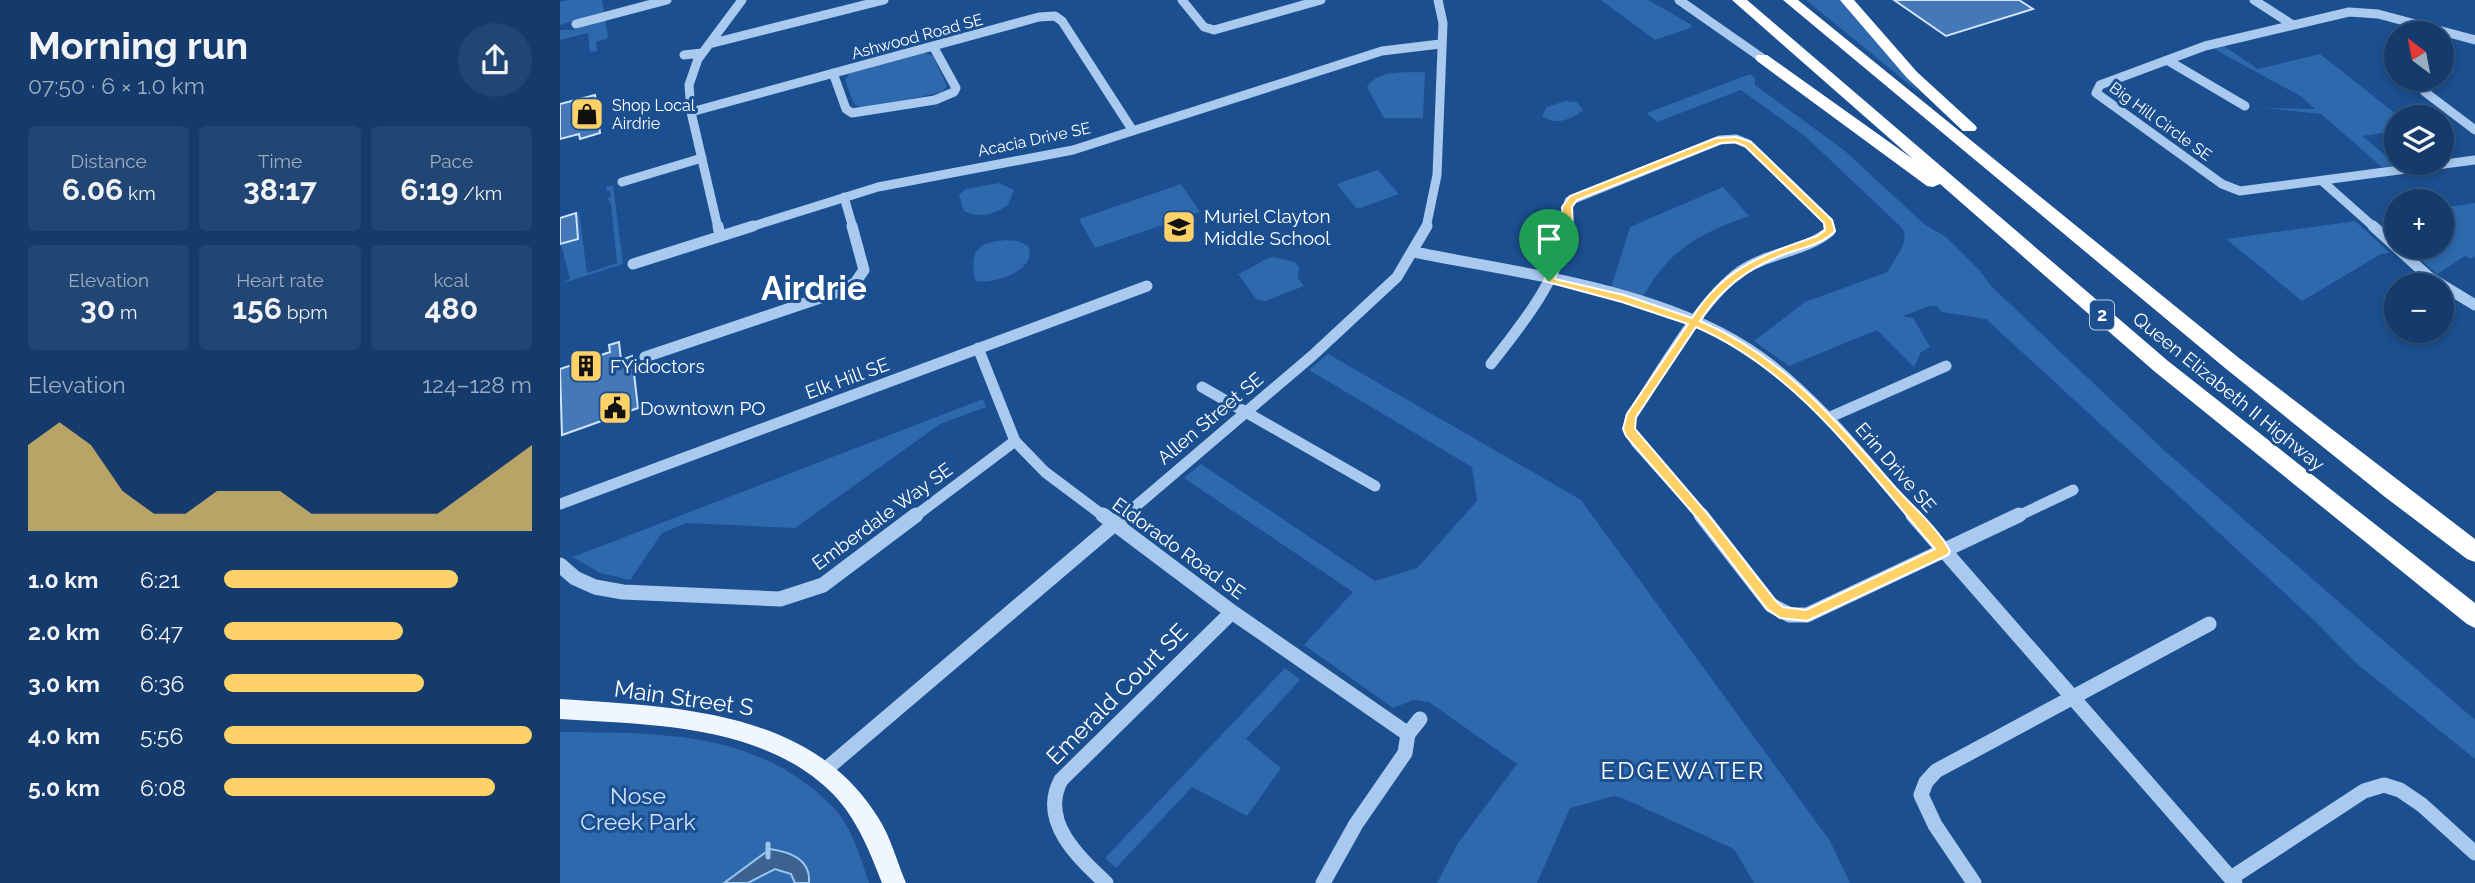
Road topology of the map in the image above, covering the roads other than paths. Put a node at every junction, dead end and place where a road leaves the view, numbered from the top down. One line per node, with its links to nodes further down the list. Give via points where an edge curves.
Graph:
1 (667, 0): 12 (street)
2 (742, 0): 15 (street)
3 (884, 0): 15 (street)
4 (1182, 0): 5 (street, via 1205,27 1214,30)
5 (1321, 0)
6 (1438, 0): 16 (street, Allen Street SE, via 1443,23)
7 (1679, 0): 20 (street)
8 (1739, 0): 35 (highway, Queen Elizabeth II Highway / 2)
9 (1790, 0): 37 (highway, Queen Elizabeth II Highway / 2)
10 (1847, 0): 37 (highway, via 1912,75 2079,223)
11 (2254, 0): 13 (street)
12 (576, 24)
13 (2293, 24): 14 (street, Big Hill Circle SE, via 2363,12); 21 (street, Big Hill Circle SE)
14 (2475, 40)
15 (709, 44): 18 (street)
16 (1440, 44): 27 (street, Acacia Drive SE, via 1382,51); 34 (street, Allen Street SE, via 1436,183 1427,226)
17 (933, 46): 22 (street, Ashwood Road SE); 22 (street, via 956,88 935,100 852,113 846,109); 27 (street, Ashwood Road SE, via 1055,16)
18 (702, 53): 19 (street); 25 (street, via 689,85)
19 (684, 55)
20 (1762, 58): 35 (highway)
21 (2167, 60): 24 (street); 30 (street, Big Hill Circle SE, via 2100,85 2096,93 2228,187 2247,191)
22 (833, 73): 25 (street, Ashwood Road SE)
23 (2424, 91): 26 (street)
24 (2245, 106)
25 (691, 111): 28 (street)
26 (2475, 130)
27 (1133, 131): 32 (street, Acacia Drive SE, via 1073,150 910,179)
28 (702, 158): 31 (street); 33 (street)
29 (2475, 160): 30 (street, Big Hill Circle SE)
30 (2322, 181): 40 (street, via 2430,277)
31 (621, 182)
32 (844, 197): 33 (street, Acacia Drive SE); 43 (street, via 864,270 855,283)
33 (720, 236): 36 (street, Acacia Drive SE)
34 (1414, 252): 38 (street, Erin Drive SE); 47 (street, Allen Street SE, via 1375,299)
35 (2036, 259): 58 (highway, Queen Elizabeth II Highway / 2, via 2181,383)
36 (633, 264)
37 (2119, 268): 55 (highway, Queen Elizabeth II Highway / 2, via 2232,363)
38 (1549, 281): 41 (street, Erin Drive SE); 41 (street, via 1568,228 1567,207 1574,198 1720,140 1743,141 1829,222 1830,231 1738,273 1708,300); 44 (street)
39 (1147, 286): 42 (street, Elk Hill SE)
40 (2475, 305)
41 (1694, 322): 48 (street, Erin Drive SE, via 1761,358); 54 (street, via 1630,417 1629,429 1771,605 1790,615 1807,615)
42 (978, 348): 49 (street, Eldorado Road SE); 52 (street, Elk Hill SE)
43 (645, 357)
44 (1491, 364)
45 (1946, 366): 48 (street)
46 (1202, 387): 47 (street)
47 (1248, 411): 50 (street); 53 (street, Allen Street SE)
48 (1828, 418): 54 (street, Erin Drive SE)
49 (1015, 442): 53 (street, Eldorado Road SE, via 1045,472); 56 (street, Emberdale Way SE, via 823,585 792,597 623,592 595,587)
50 (1375, 486)
51 (2073, 490): 54 (street)
52 (560, 503)
53 (1114, 524): 57 (street, Eldorado Road SE); 64 (street, Allen Street SE)
54 (1944, 551): 60 (street, Erin Drive SE)
55 (2475, 552)
56 (560, 565)
57 (1232, 612): 63 (street, Eldorado Road SE); 68 (street, Emerald Court SE, via 1061,780 1054,796 1058,822 1070,846)
58 (2475, 617)
59 (2208, 624): 60 (street)
60 (2074, 699): 66 (street, Erin Drive SE); 70 (street, via 1936,771 1926,782 1921,795 1927,812)
61 (560, 709): 64 (main road, Main Street S, via 727,726 771,739)
62 (1420, 719): 63 (street)
63 (1408, 734): 69 (street, via 1405,752)
64 (825, 770): 67 (main road, Main Street S, via 864,811)
65 (2475, 852): 66 (street, via 2405,793 2377,785)
66 (2233, 881)
67 (894, 883)
68 (1106, 883)
69 (1323, 883)
70 (1974, 883)

